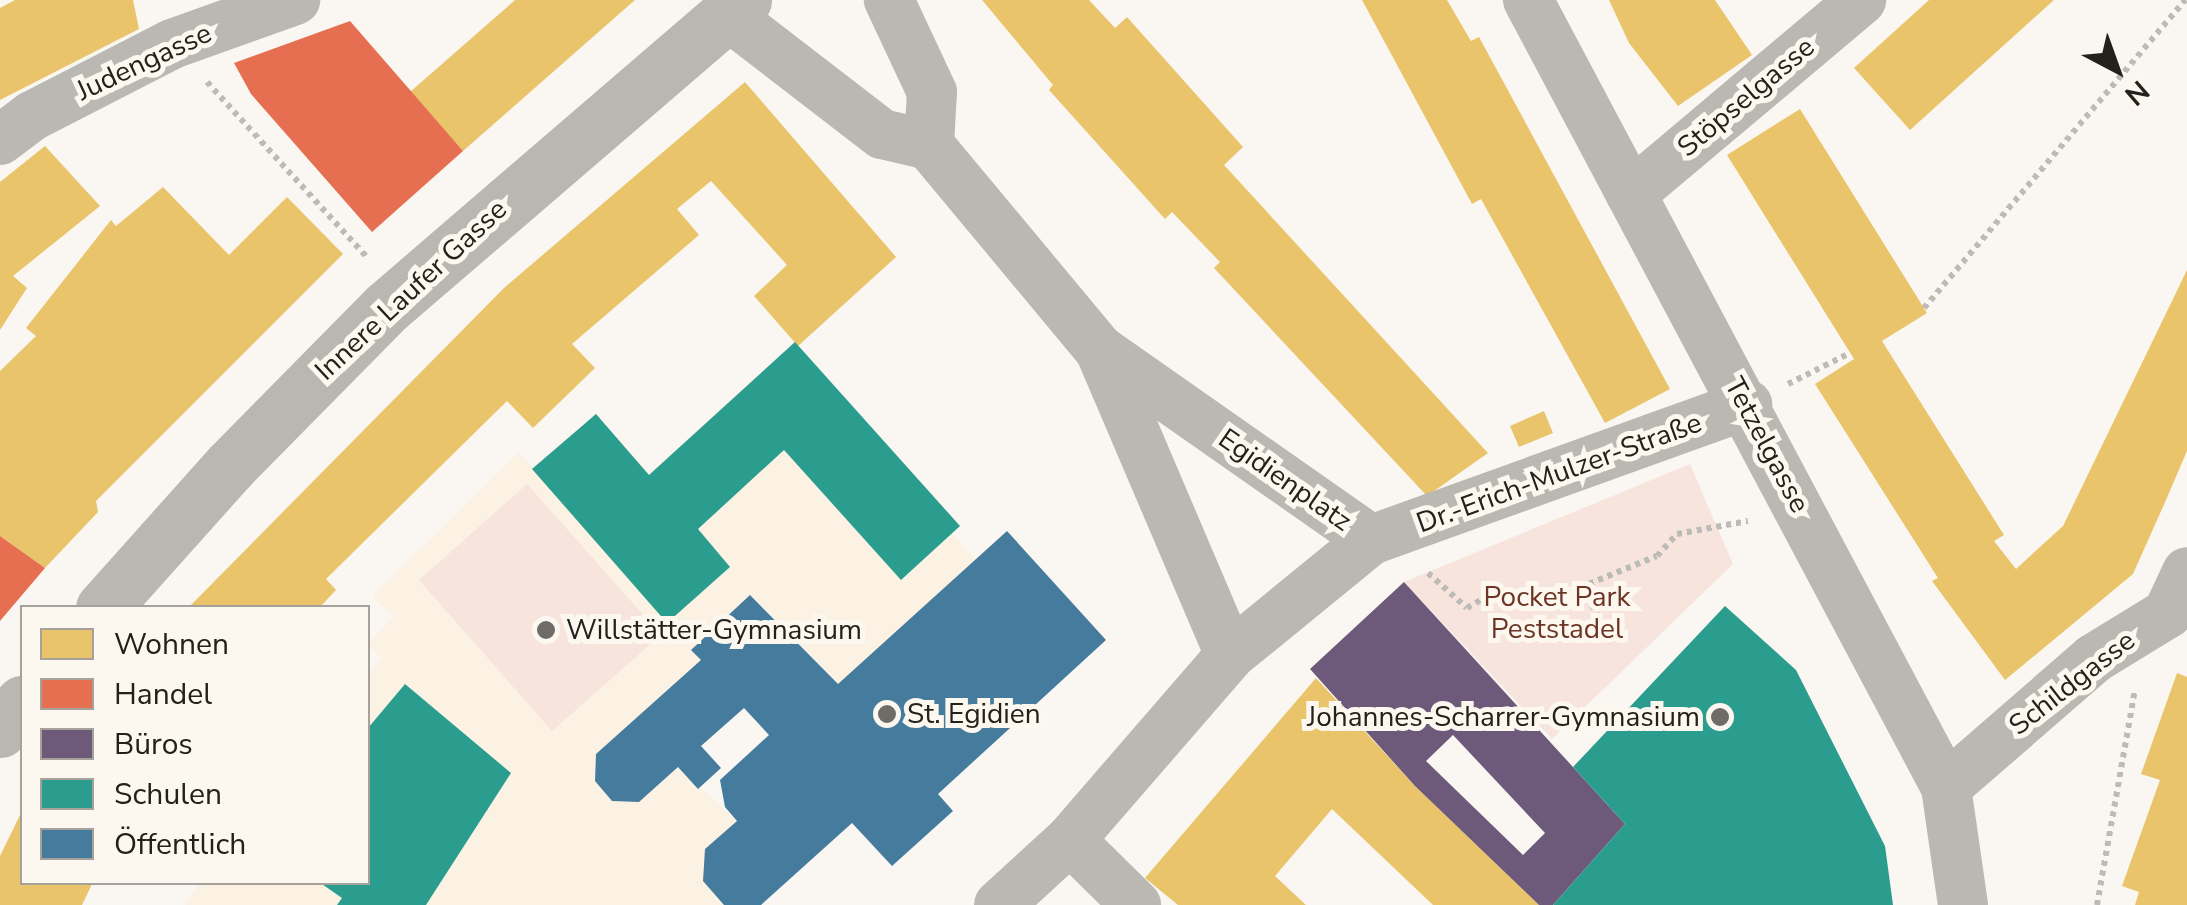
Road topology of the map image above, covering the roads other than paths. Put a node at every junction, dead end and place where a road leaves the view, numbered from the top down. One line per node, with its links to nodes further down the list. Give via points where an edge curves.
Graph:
1 (295, 0): 6 (street, Judengasse)
2 (889, 0): 8 (street, via 932,92)
3 (1528, 0): 9 (street, Tetzelgasse)
4 (1861, 0): 9 (street, Stöpselgasse)
5 (735, 7): 8 (street, via 882,134); 14 (street, Innere Laufer Gasse, via 401,293 230,466)
6 (192, 25): 7 (street, Judengasse)
7 (0, 140)
8 (930, 145): 10 (street, Egidienplatz)
9 (1631, 194): 11 (street, Tetzelgasse)
10 (1100, 350): 12 (street, Egidienplatz); 15 (street, Egidienplatz)
11 (1747, 404): 12 (street, Dr.-Erich-Mulzer-Straße); 18 (street, Tetzelgasse)
12 (1384, 536): 15 (street, Egidienplatz)
13 (2180, 602): 18 (street, Schildgasse, via 2093,660)
14 (106, 605)
15 (1230, 655): 19 (street, Egidienplatz)
16 (20, 705): 17 (street)
17 (0, 730)
18 (1946, 788): 22 (street, Tetzelgasse)
19 (1070, 840): 20 (street, Egidienplatz); 21 (street)
20 (999, 905)
21 (1136, 905)
22 (1964, 905)

